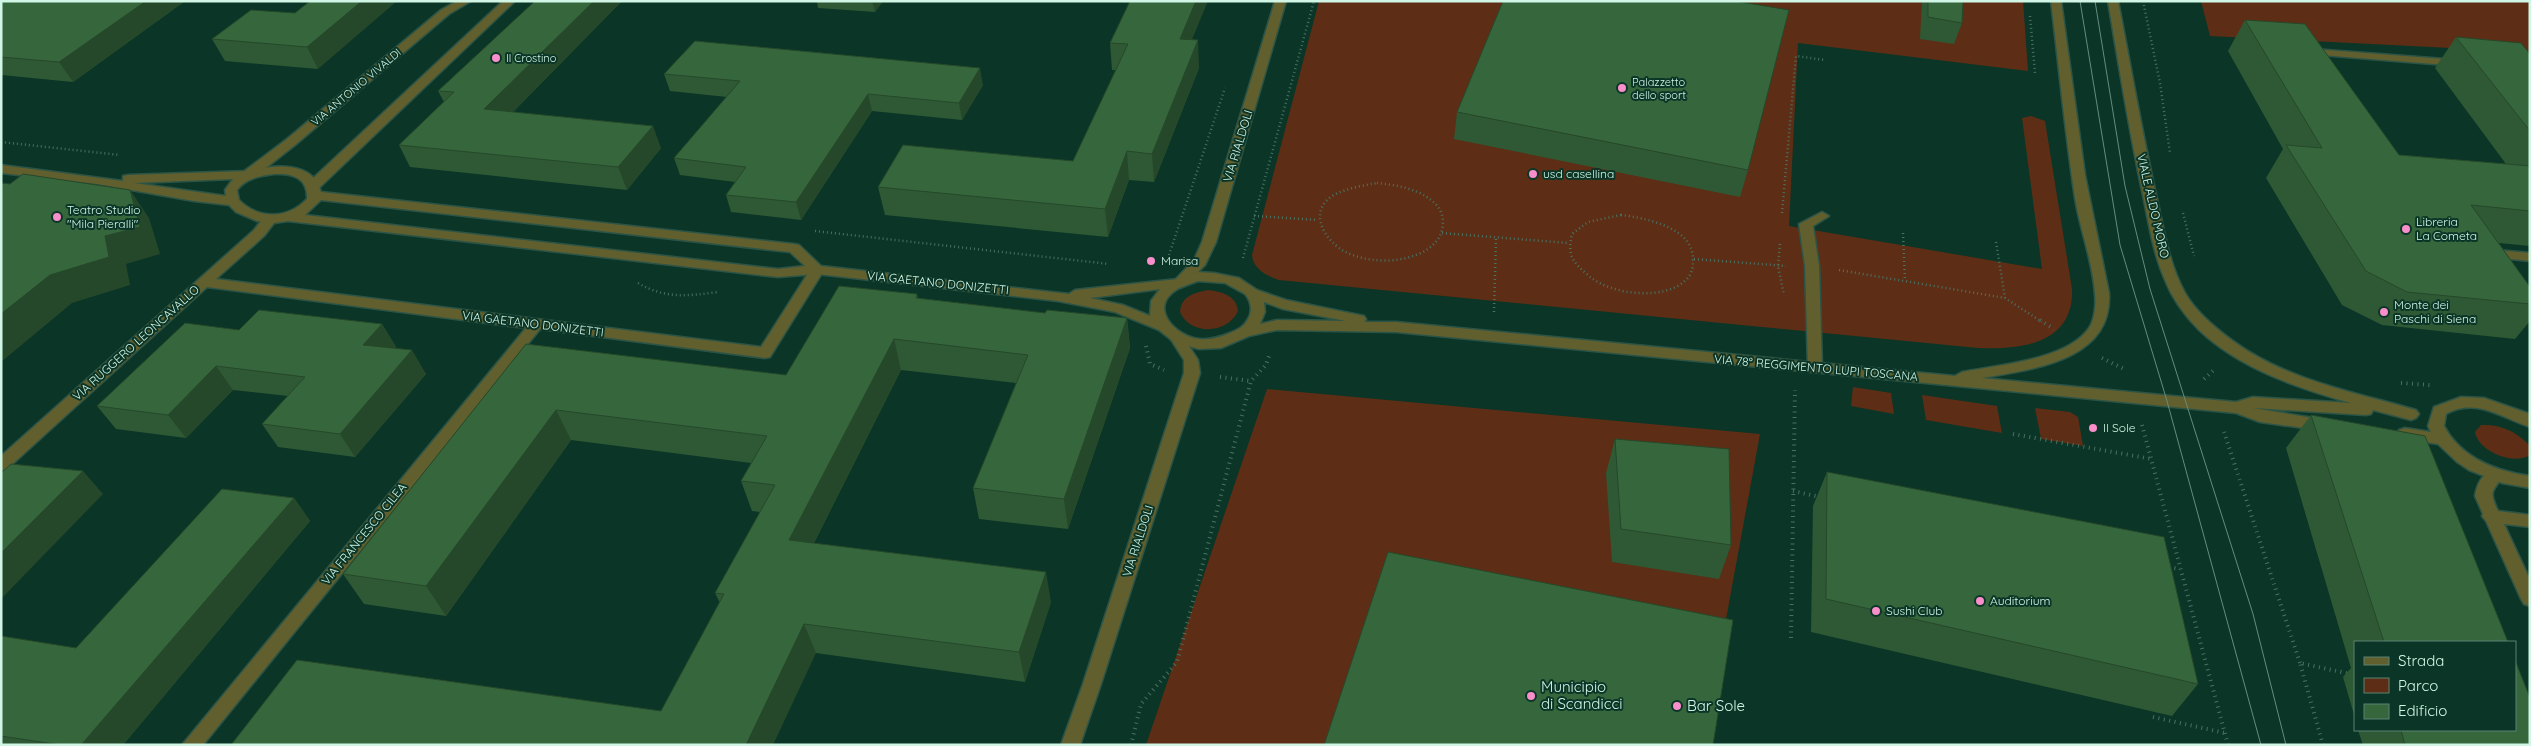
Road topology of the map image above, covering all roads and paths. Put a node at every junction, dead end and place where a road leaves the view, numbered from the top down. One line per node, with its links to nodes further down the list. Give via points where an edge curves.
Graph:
1 (466, 1): 16 (street, VIA ANTONIO VIVALDI, via 445,12)
2 (1281, 1): 47 (street, VIA RIALDOLI, via 1209,242 1200,262)
3 (1314, 1): 22 (path)
4 (2056, 1): 60 (street, via 2074,147 2102,295 2096,329)
5 (2113, 1): 61 (street, VIALE ALDO MORO, via 2145,174 2166,263 2184,304)
6 (2143, 1): 14 (path, via 2160,83)
7 (505, 4): 18 (street)
8 (2030, 10): 12 (path)
9 (2313, 52): 11 (street)
10 (1825, 60): 21 (path, via 1796,56)
11 (2471, 64)
12 (2034, 73)
13 (1226, 86): 38 (path)
14 (2171, 162)
15 (1, 170): 17 (street, VIA GAETANO DONIZETTI)
16 (248, 175): 17 (street, VIA GAETANO DONIZETTI); 18 (street, VIA GAETANO DONIZETTI, via 273,170 293,171 309,178); 19 (street, via 231,190)
17 (97, 180): 19 (street, VIA GAETANO DONIZETTI)
18 (314, 190): 24 (street, VIA GAETANO DONIZETTI, via 309,206); 43 (street, VIA GAETANO DONIZETTI, via 794,248)
19 (234, 201): 25 (street, VIA GAETANO DONIZETTI, via 252,214)
20 (2182, 210): 36 (path)
21 (1782, 215)
22 (1254, 216): 26 (path); 40 (path, via 1243,252)
23 (1822, 216): 42 (street, via 1806,224)
24 (289, 217): 25 (street, VIA GAETANO DONIZETTI); 43 (street, VIA GAETANO DONIZETTI, via 778,273)
25 (270, 219): 46 (street, VIA RUGGERO LEONCAVALLO, via 259,233)
26 (1318, 220): 28 (path, via 1324,236 1335,247 1353,256 1374,260 1396,260 1416,255 1432,246); 28 (path, via 1327,199 1341,190 1358,185 1387,184 1415,190 1430,199 1440,210 1444,222)
27 (808, 231): 39 (path)
28 (1442, 233): 30 (path)
29 (1903, 233): 44 (path)
30 (1496, 238): 33 (path); 57 (path)
31 (1780, 241): 41 (path)
32 (1996, 242): 51 (path)
33 (1568, 244): 37 (path, via 1573,232 1585,222 1602,216 1642,217 1678,233 1690,246); 37 (path, via 1569,256 1591,280 1630,292 1650,293 1684,282 1692,271)
34 (2478, 252): 35 (street)
35 (2530, 257)
36 (2194, 258)
37 (1694, 259): 41 (path)
38 (1165, 263)
39 (1114, 265)
40 (1245, 265)
41 (1778, 266): 42 (path); 52 (path)
42 (1812, 266): 44 (path); 64 (street)
43 (817, 270): 50 (street, VIA GAETANO DONIZETTI); 53 (street, VIA GAETANO DONIZETTI, via 765,353)
44 (1905, 280): 51 (path)
45 (631, 281): 48 (path, via 653,293 682,297)
46 (203, 282): 53 (street, VIA GAETANO DONIZETTI); 86 (street, VIA RUGGERO LEONCAVALLO)
47 (1180, 282): 49 (street, VIA RIALDOLI, via 1196,277 1222,278 1239,283); 50 (street, VIA GAETANO DONIZETTI); 54 (street, VIA RIALDOLI, via 1166,291 1158,302 1156,316)
48 (724, 291)
49 (1252, 293): 55 (street, VIA 78° REGGIMENTO LUPI TOSCANA, via 1283,304); 56 (street, via 1258,311 1255,321)
50 (1058, 296): 54 (street, VIA GAETANO DONIZETTI, via 1118,308)
51 (2006, 298): 60 (path)
52 (1785, 301)
53 (537, 324): 101 (street, VIA FRANCESCO CILEA)
54 (1161, 326): 58 (street, VIA RIALDOLI)
55 (1396, 327): 56 (street, VIA 78° REGGIMENTO LUPI TOSCANA, via 1277,325); 57 (street, VIA 78° REGGIMENTO LUPI TOSCANA)
56 (1245, 332): 58 (street, VIA RIALDOLI, via 1217,343 1196,344)
57 (1493, 337): 63 (street, VIA 78° REGGIMENTO LUPI TOSCANA)
58 (1177, 338): 102 (street, VIA RIALDOLI, via 1191,360 1192,373)
59 (1145, 344): 65 (path, via 1150,364)
60 (2078, 345): 66 (path); 71 (street, via 2036,361)
61 (2238, 350): 70 (path); 78 (street, VIALE ALDO MORO, via 2311,386)
62 (1268, 358): 72 (path, via 1266,365)
63 (1795, 365): 64 (street, VIA 78° REGGIMENTO LUPI TOSCANA); 89 (path)
64 (1815, 367): 71 (street, VIA 78° REGGIMENTO LUPI TOSCANA)
65 (1163, 369)
66 (2124, 370): 67 (path); 75 (path)
67 (2133, 371)
68 (1219, 377): 72 (path)
69 (2195, 377): 70 (path)
70 (2204, 378): 76 (path)
71 (1946, 380): 75 (street, VIA 78° REGGIMENTO LUPI TOSCANA)
72 (1251, 381): 103 (path, via 1177,662 1141,704)
73 (2396, 382): 74 (path)
74 (2440, 386)
75 (2135, 398): 76 (street, VIA 78° REGGIMENTO LUPI TOSCANA); 85 (path)
76 (2215, 406): 77 (street, VIA 78° REGGIMENTO LUPI TOSCANA); 97 (path)
77 (2237, 408): 78 (street, VIA 78° REGGIMENTO LUPI TOSCANA, via 2253,402 2288,403); 81 (street, VIA 78° REGGIMENTO LUPI TOSCANA, via 2260,416)
78 (2411, 414): 79 (street, VIA 78° REGGIMENTO LUPI TOSCANA)
79 (2437, 415): 80 (street, via 2451,404 2471,402 2498,407); 84 (street, via 2436,426)
80 (2530, 421)
81 (2339, 426)
82 (2388, 432): 84 (street)
83 (2013, 434): 85 (path)
84 (2443, 439): 87 (street, via 2458,454)
85 (2152, 459): 94 (path)
86 (1, 465)
87 (2495, 475): 88 (street); 91 (street, via 2483,490)
88 (2530, 482)
89 (1793, 491): 90 (path); 96 (path)
90 (1822, 497)
91 (2490, 516): 92 (street); 95 (street)
92 (2530, 521)
93 (2161, 565): 94 (path)
94 (2180, 569): 100 (path)
95 (2530, 599)
96 (1791, 638)
97 (2300, 663): 98 (path); 105 (path)
98 (2354, 675)
99 (2153, 717): 100 (path)
100 (2225, 732): 104 (path)
101 (191, 745)
102 (1070, 745)
103 (1131, 745)
104 (2228, 745)
105 (2323, 745)

